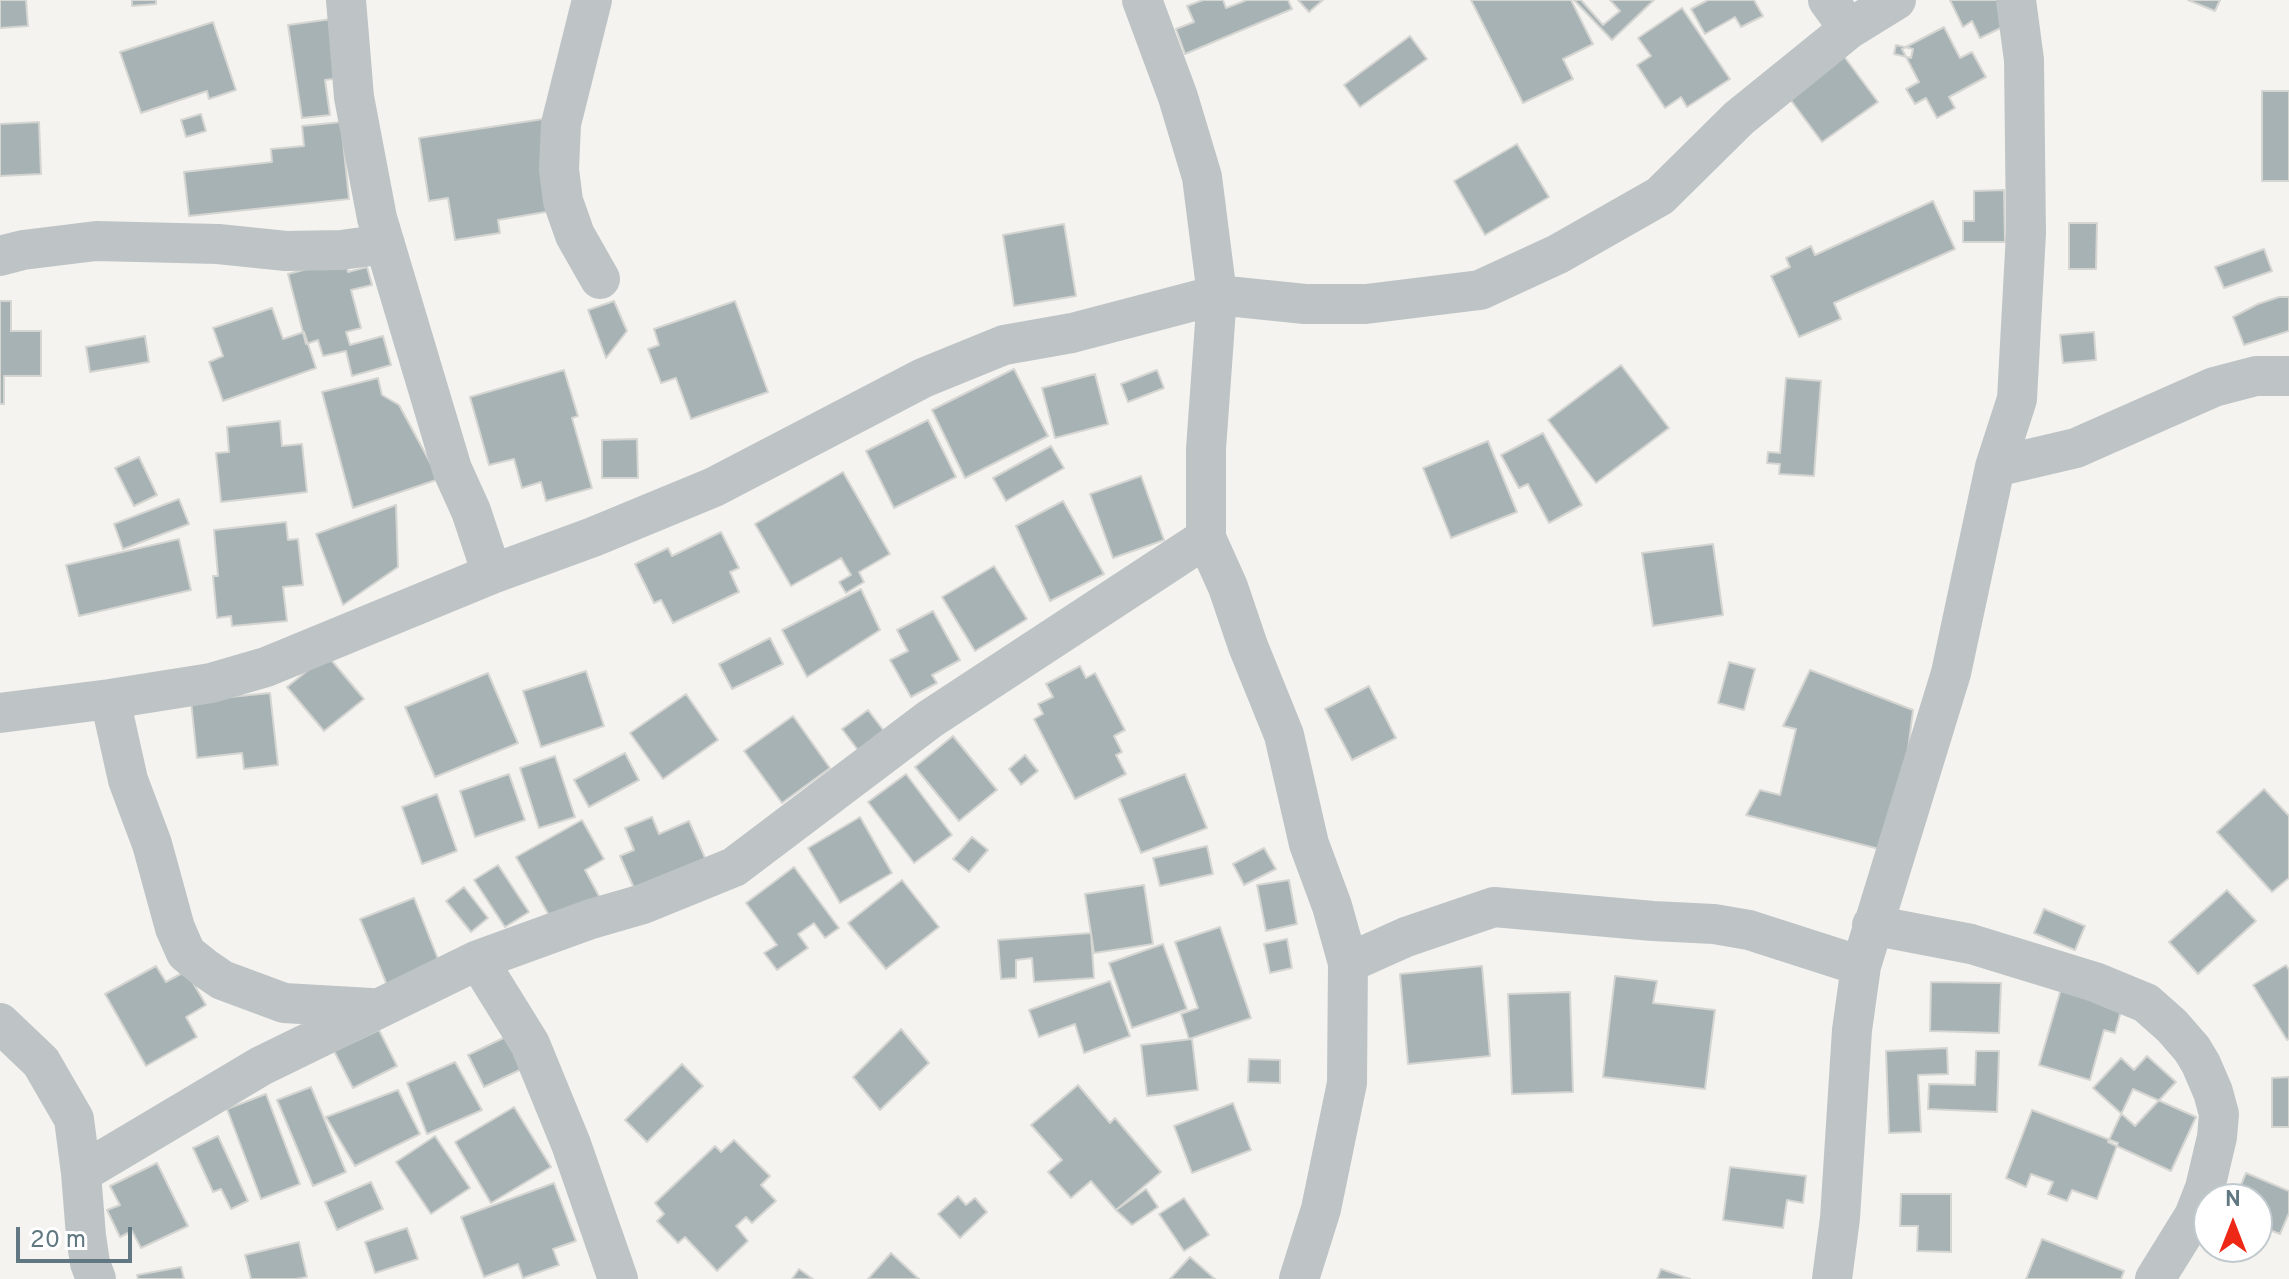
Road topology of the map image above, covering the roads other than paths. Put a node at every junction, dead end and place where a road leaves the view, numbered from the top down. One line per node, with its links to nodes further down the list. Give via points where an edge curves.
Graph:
1 (346, 0): 7 (street, via 354,97)
2 (592, 0): 9 (street, via 561,124 559,169 575,235)
3 (1142, 0): 10 (street, via 1202,177)
4 (1896, 0): 6 (street)
5 (2016, 0): 12 (street, via 2024,60 2026,233 2017,399)
6 (1838, 14): 10 (street, via 1660,196 1558,254 1480,290 1366,304)
7 (385, 244): 8 (street, via 286,251 96,241); 14 (street, via 452,469)
8 (0, 256)
9 (600, 279)
10 (1217, 295): 13 (street, via 1206,449); 14 (street, via 1004,345 923,378 714,487)
11 (2289, 376): 12 (street, via 2256,376 2214,387 2076,448)
12 (1995, 467): 17 (street, via 1951,673)
13 (1206, 538): 18 (street, via 930,719 734,867); 19 (street, via 1284,735 1309,844)
14 (492, 574): 15 (street, via 266,667 211,683)
15 (110, 699): 16 (street); 21 (street, via 128,780 186,953 222,980 284,1003)
16 (0, 713)
17 (1872, 925): 20 (street); 28 (street, via 1971,944 2095,982 2146,1003 2192,1049 2213,1092 2219,1114 2217,1137 2194,1216)
18 (478, 960): 21 (street); 25 (street, via 530,1044)
19 (1348, 963): 20 (street, via 1494,907 1714,924); 26 (street, via 1347,1083 1321,1209)
20 (1861, 966): 27 (street)
21 (375, 1008): 23 (street, via 261,1066)
22 (0, 1023): 23 (street, via 41,1062 74,1119)
23 (81, 1173): 24 (street)
24 (96, 1279)
25 (618, 1279)
26 (1299, 1279)
27 (1832, 1279)
28 (2155, 1279)

